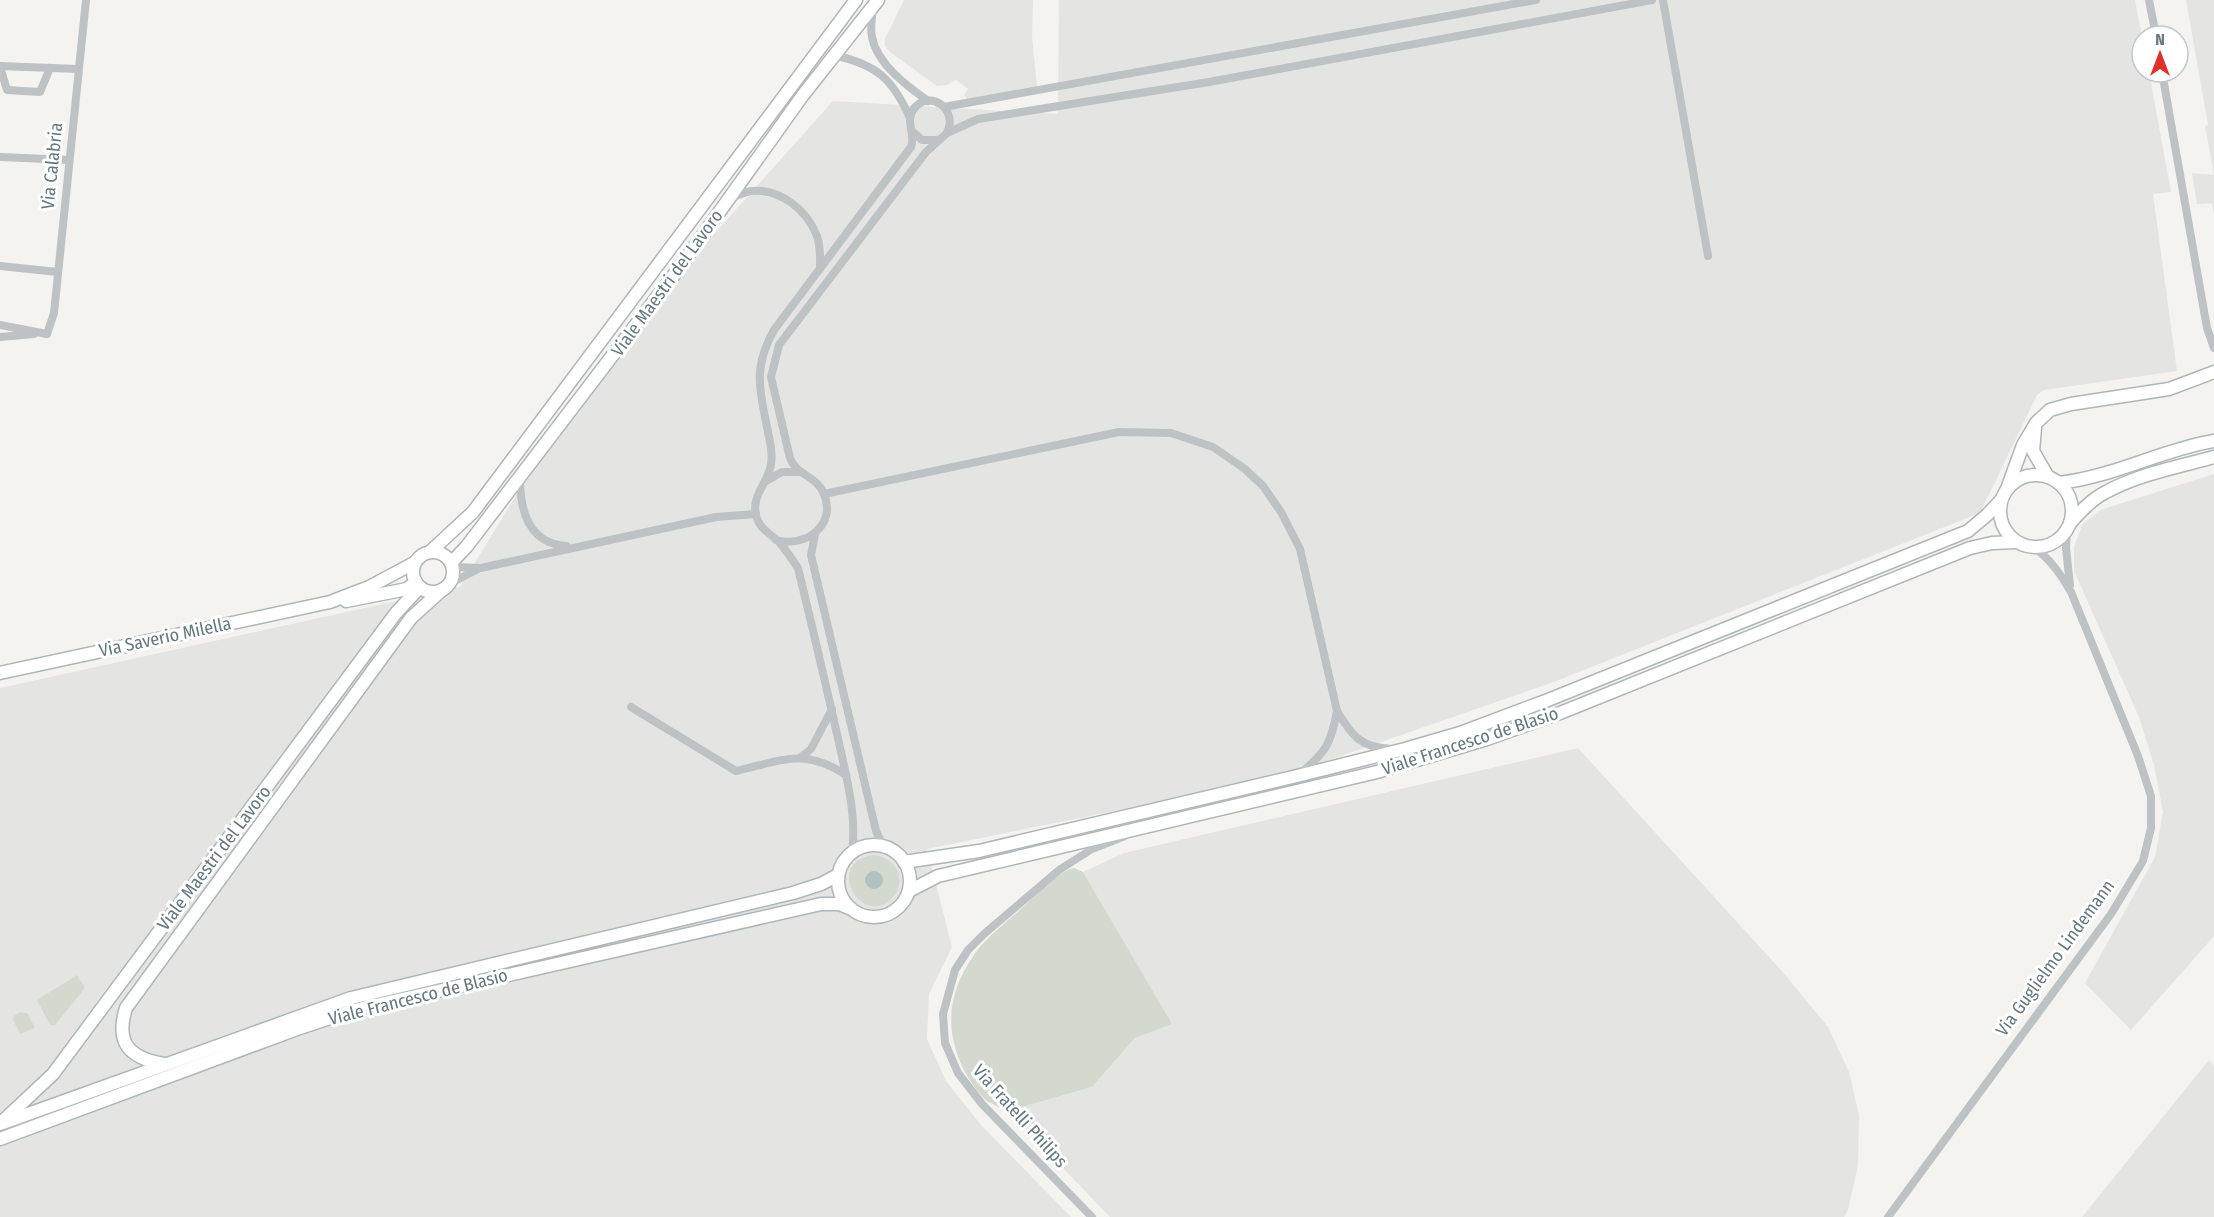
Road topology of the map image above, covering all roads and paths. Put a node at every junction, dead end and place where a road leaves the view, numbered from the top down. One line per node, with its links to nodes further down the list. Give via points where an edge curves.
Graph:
1 (86, 0): 12 (street, Via Calabria)
2 (856, 0): 48 (street, Viale Maestri del Lavoro, via 473,512)
3 (1536, 0): 15 (street)
4 (1652, 0): 18 (street, via 1209,82 978,119)
5 (1663, 0): 23 (street)
6 (2149, 0): 8 (street)
7 (875, 4): 9 (street, Viale Maestri del Lavoro); 14 (street, via 871,36 876,51)
8 (2154, 24)
9 (834, 55): 16 (street, via 878,71 893,86); 22 (street, Viale Maestri del Lavoro)
10 (0, 67): 11 (street); 11 (street, via 7,90 40,92)
11 (50, 68): 12 (street)
12 (78, 69): 21 (street, Via Calabria)
13 (2164, 84): 30 (street, via 2207,328)
14 (928, 101): 15 (street); 16 (street, via 916,106)
15 (944, 107): 18 (street, via 950,122)
16 (910, 118): 17 (street)
17 (912, 131): 19 (street, via 922,140); 25 (street, via 911,147)
18 (947, 133): 19 (street)
19 (936, 140): 35 (street, via 779,345 771,377 776,405 789,459)
20 (0, 157): 21 (street)
21 (69, 160): 26 (street, Via Calabria)
22 (729, 199): 25 (street, via 750,191 767,191 798,208 817,235); 36 (street, Viale Maestri del Lavoro)
23 (1708, 256)
24 (0, 266): 26 (street)
25 (820, 269): 38 (street, via 774,330 761,359 760,388 772,452)
26 (58, 272): 28 (street, Via Calabria, via 54,313)
27 (0, 325): 28 (street)
28 (47, 334): 29 (street)
29 (0, 337)
30 (2214, 348)
31 (2214, 372): 32 (street, via 2169,389 2050,410)
32 (2036, 423): 37 (street, via 2033,451); 40 (street)
33 (2214, 441): 37 (street, via 2086,480)
34 (2214, 457): 42 (street, via 2145,476 2105,492)
35 (802, 473): 38 (street, via 782,472); 39 (street, via 811,477)
36 (520, 478): 46 (street, via 520,498 531,526 540,537 555,545); 50 (street, Viale Maestri del Lavoro)
37 (2054, 480): 40 (street, via 2037,475 2024,477); 42 (street, via 2071,501)
38 (765, 482): 41 (street, via 755,502)
39 (824, 494): 43 (street, via 826,515); 59 (street, via 1119,432 1171,433 1213,447 1263,486 1300,549)
40 (2004, 495): 45 (street, via 1999,511 2001,523); 60 (street, Viale Francesco de Blasio, via 1968,531 1521,711)
41 (756, 514): 44 (street, via 760,525); 46 (street, via 716,517)
42 (2069, 526): 47 (street, via 2059,539); 54 (street, Via Guglielmo Lindemann, via 2066,548)
43 (814, 534): 44 (street, via 796,542); 65 (street, via 811,555 876,831)
44 (776, 540): 58 (street, via 798,568)
45 (2016, 542): 47 (street); 64 (street, Viale Francesco de Blasio, via 1970,548 1487,739 1377,772)
46 (576, 547): 51 (street)
47 (2035, 548): 54 (street, Via Guglielmo Lindemann, via 2056,568)
48 (431, 551): 49 (street); 50 (street, via 443,554)
49 (414, 563): 52 (street, via 413,576); 55 (street, Via Saverio Milella)
50 (452, 565): 51 (street); 53 (street, via 452,579)
51 (481, 568): 53 (street)
52 (418, 585): 53 (street, via 431,592); 55 (street, Via Saverio Milella, via 352,601); 72 (street, Viale Maestri del Lavoro, via 53,1074)
53 (446, 587): 71 (street, Viale Maestri del Lavoro, via 411,618 126,1008 121,1023 126,1048 149,1062)
54 (2071, 592): 75 (street, Via Guglielmo Lindemann, via 2151,796 2151,828 2143,861 2111,914)
55 (330, 602): 56 (street, Via Saverio Milella)
56 (0, 673)
57 (631, 707): 61 (street, via 736,771)
58 (832, 710): 61 (street, via 811,749); 62 (street)
59 (1337, 711): 60 (street, via 1362,742 1372,747); 63 (street, via 1328,745)
60 (1405, 749): 63 (street, Viale Francesco de Blasio)
61 (801, 757): 62 (street, via 830,764)
62 (846, 775): 66 (street, via 855,832)
63 (1297, 776): 67 (street, Viale Francesco de Blasio, via 979,851)
64 (1168, 820): 69 (street, Viale Francesco de Blasio, via 938,876); 74 (street, Via Fratelli Philips, via 1092,849 1041,883 968,950 955,970 943,1014 945,1043 958,1073 982,1104)
65 (884, 847): 66 (street, via 862,847); 67 (street)
66 (852, 853): 68 (street)
67 (904, 862): 69 (street)
68 (838, 875): 70 (street, via 838,887); 71 (street, Viale Francesco de Blasio, via 793,893 351,998)
69 (909, 891): 70 (street, via 897,908 879,917 868,917)
70 (849, 908): 73 (street, Viale Francesco de Blasio, via 821,904 354,1010)
71 (165, 1064): 72 (street, Viale Francesco de Blasio)
72 (1, 1124)
73 (0, 1139)
74 (1092, 1217)
75 (1888, 1217)

